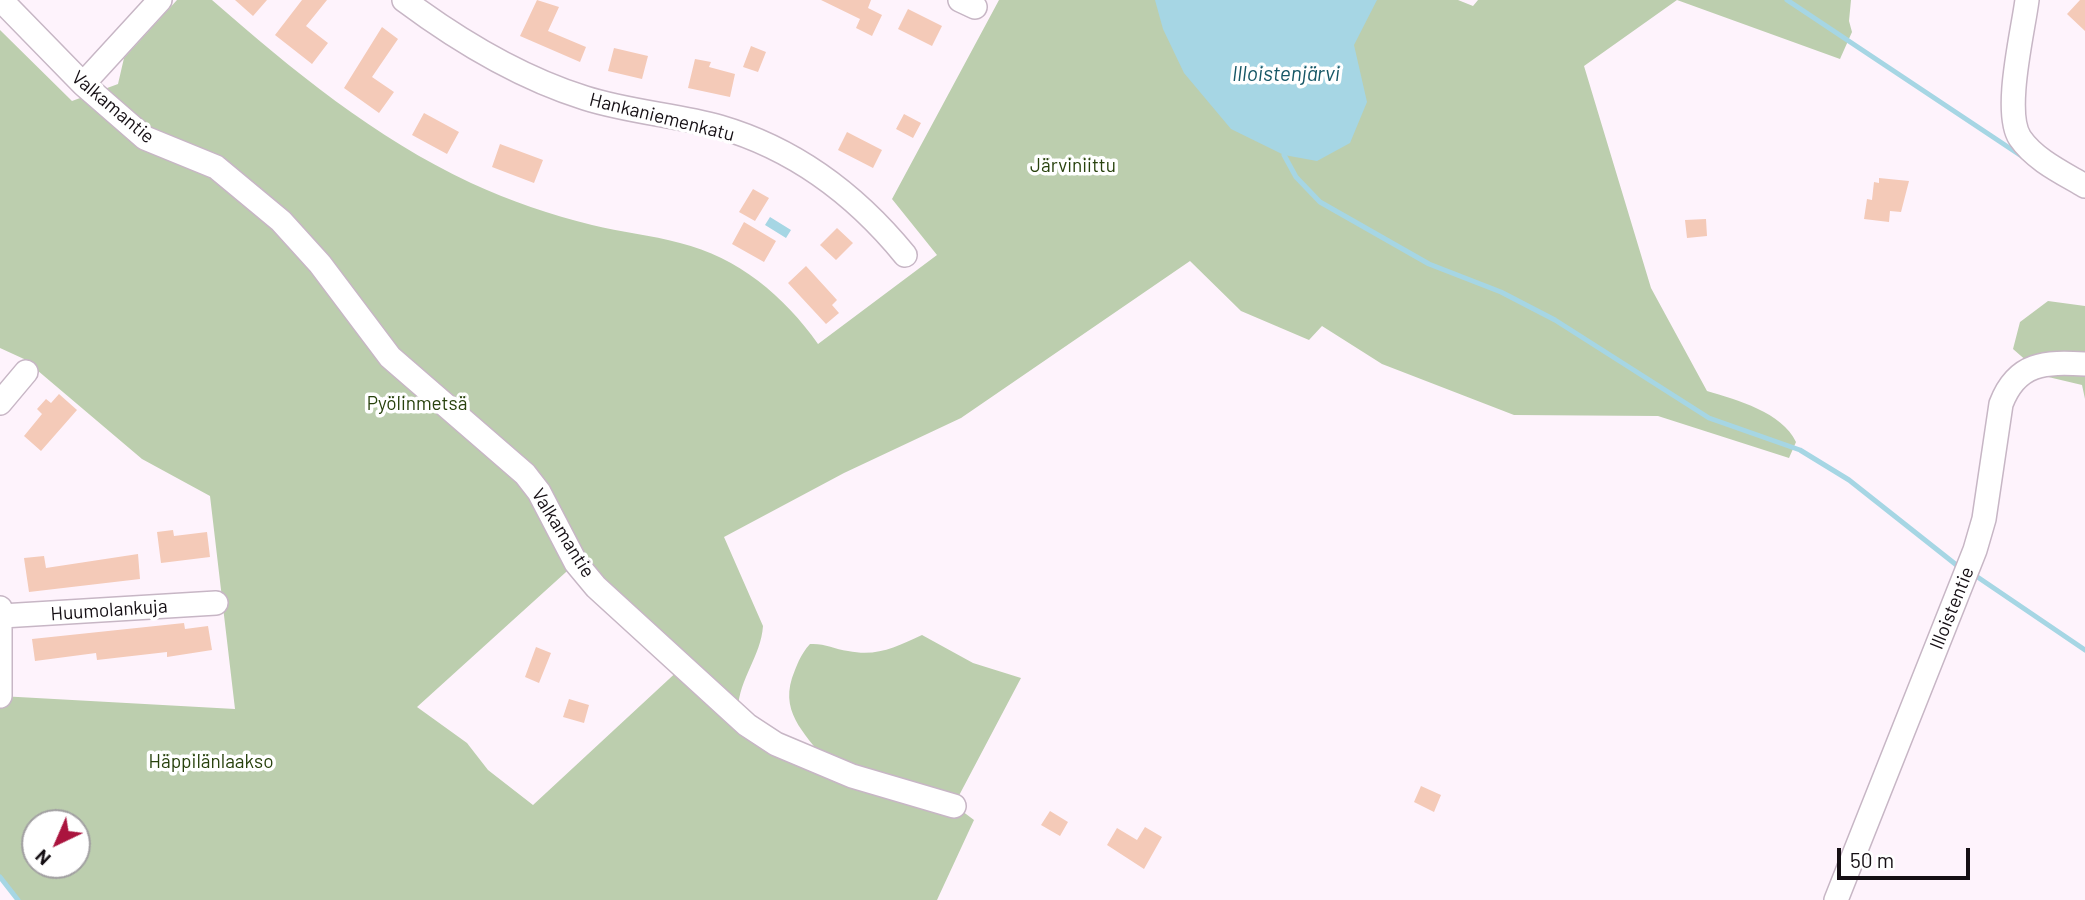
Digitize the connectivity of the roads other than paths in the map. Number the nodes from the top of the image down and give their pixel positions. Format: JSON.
{"nodes":[{"id":1,"x":1,"y":0,"type":"edge"},
{"id":2,"x":160,"y":0,"type":"edge"},
{"id":3,"x":404,"y":0,"type":"edge"},
{"id":4,"x":2027,"y":0,"type":"edge"},
{"id":5,"x":83,"y":84,"type":"junction"},
{"id":6,"x":2085,"y":186,"type":"edge"},
{"id":7,"x":905,"y":255,"type":"dead end"},
{"id":8,"x":2085,"y":364,"type":"edge"},
{"id":9,"x":26,"y":372,"type":"dead end"},
{"id":10,"x":0,"y":403,"type":"edge"},
{"id":11,"x":216,"y":603,"type":"dead end"},
{"id":12,"x":1,"y":612,"type":"edge"},
{"id":13,"x":0,"y":696,"type":"edge"},
{"id":14,"x":954,"y":806,"type":"dead end"},
{"id":15,"x":1836,"y":900,"type":"edge"}],
"edges":[{"from":1,"to":5,"type":"street","name":"Valkamantie"},
{"from":2,"to":5,"type":"street"},
{"from":3,"to":7,"type":"street","name":"Hankaniemenkatu"},
{"from":4,"to":6,"type":"street"},
{"from":5,"to":14,"type":"street","name":"Valkamantie"},
{"from":8,"to":15,"type":"street","name":"Illoistentie"},
{"from":9,"to":10,"type":"street"},
{"from":11,"to":12,"type":"street","name":"Huumolankuja"},
{"from":12,"to":13,"type":"street"}]}
